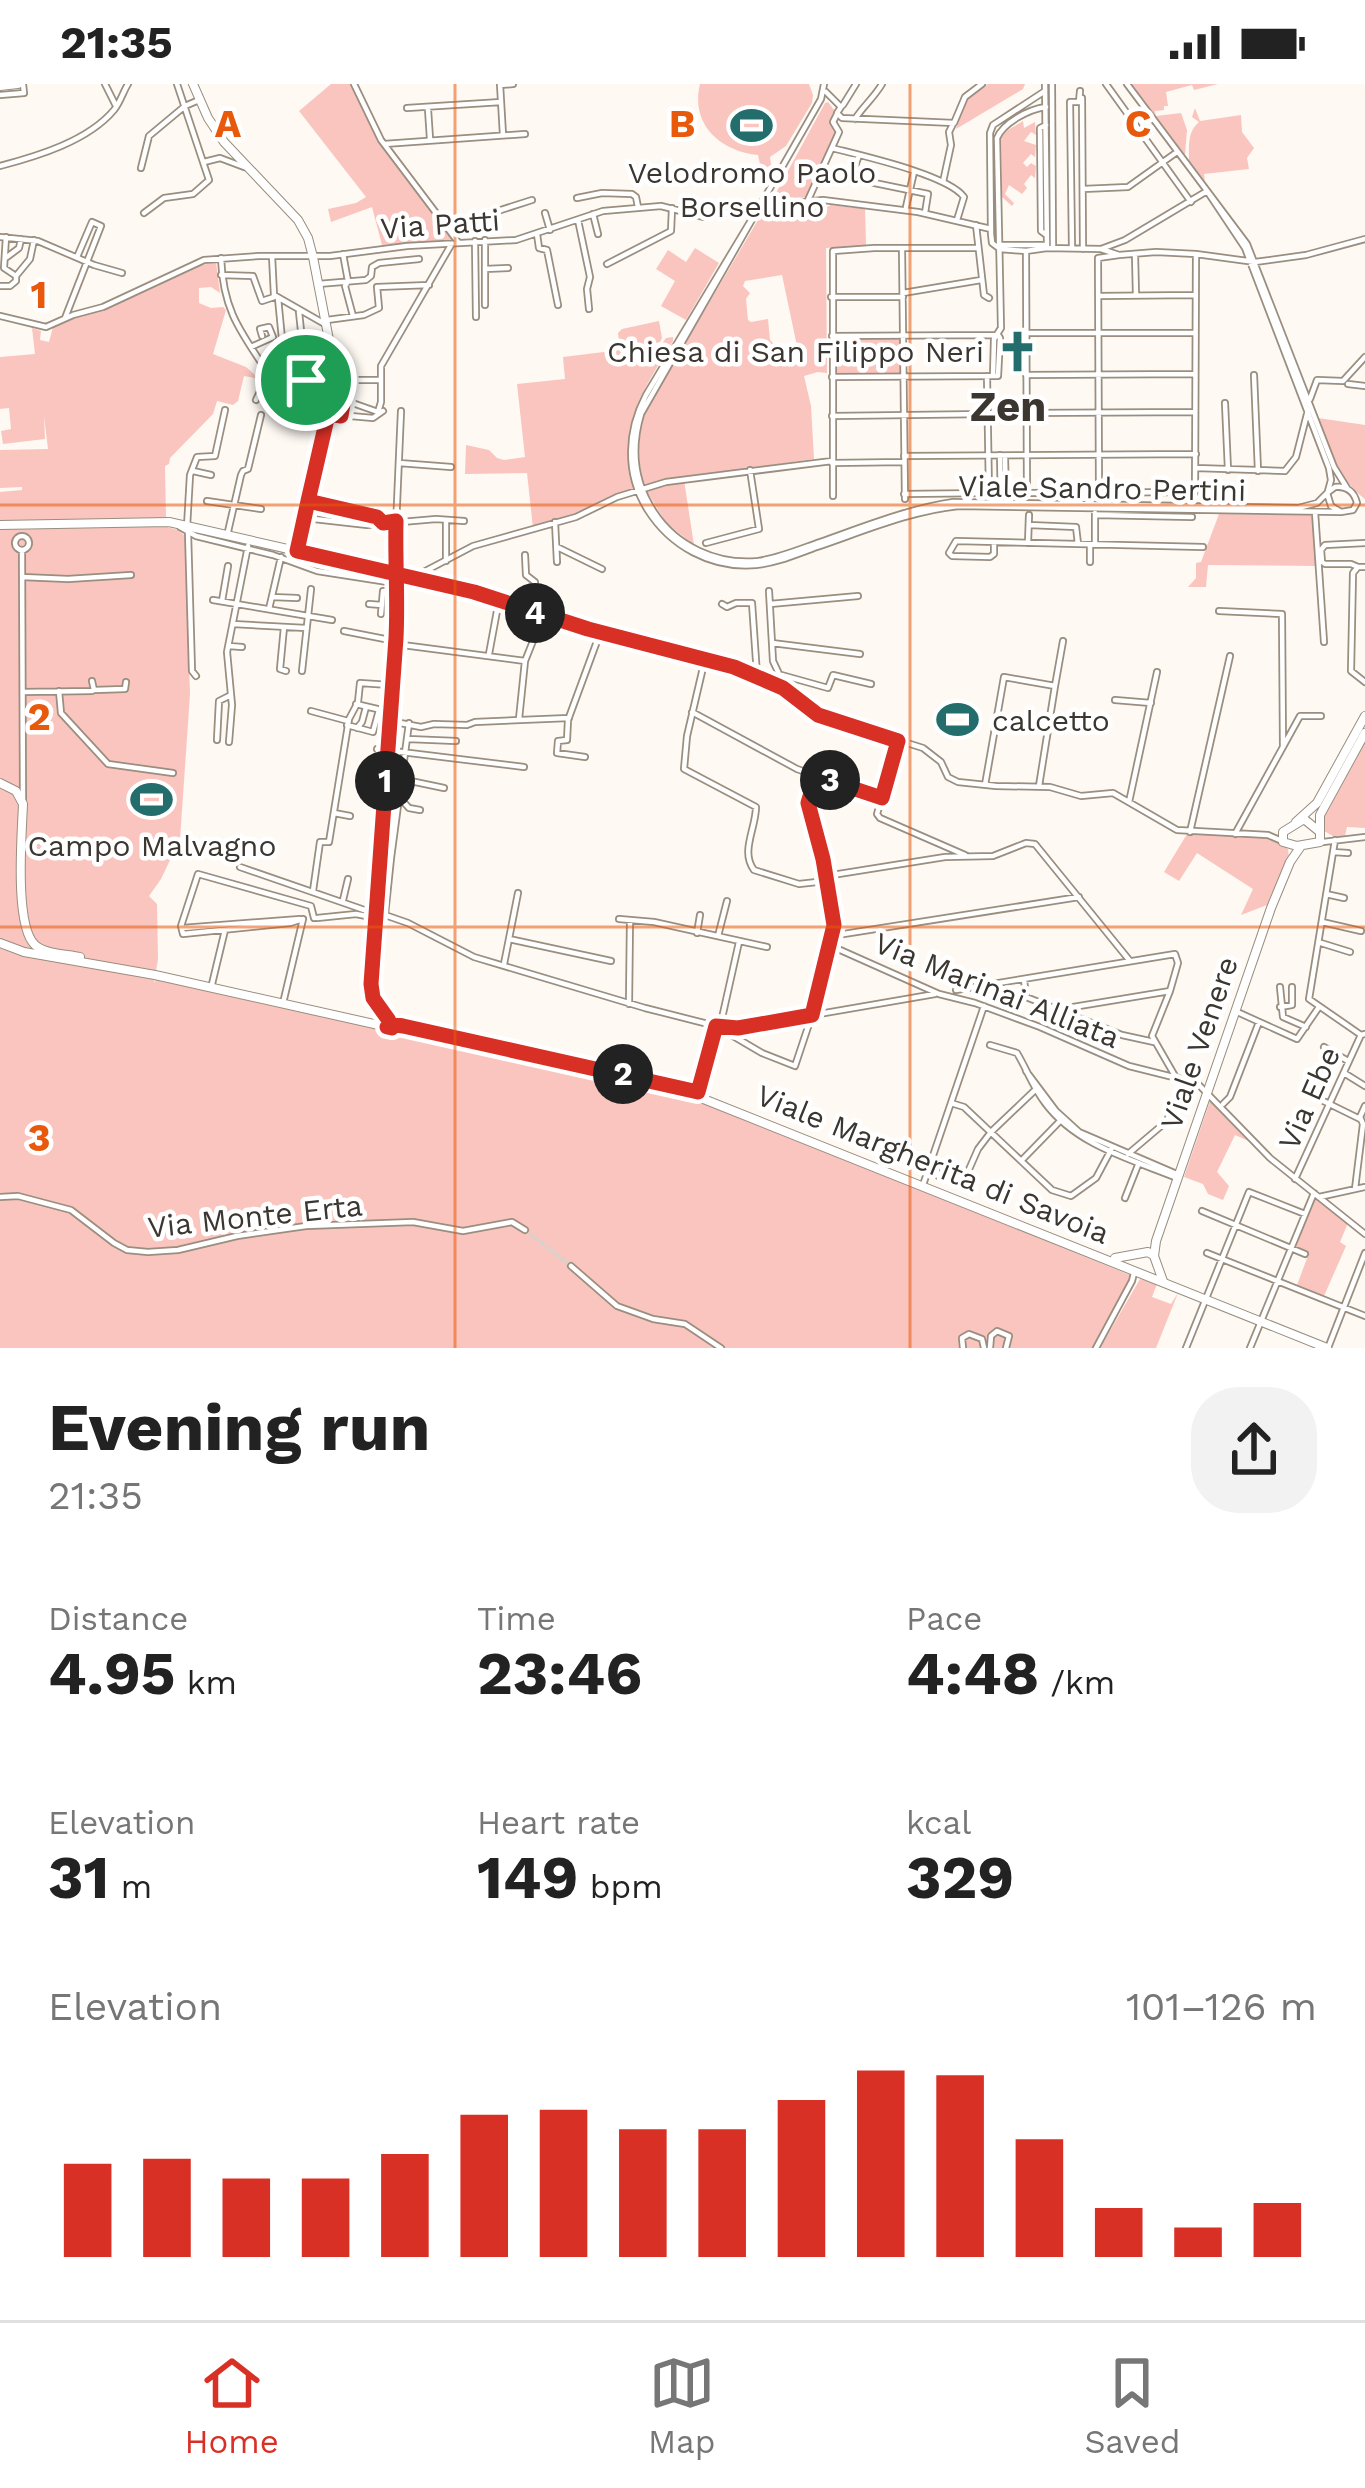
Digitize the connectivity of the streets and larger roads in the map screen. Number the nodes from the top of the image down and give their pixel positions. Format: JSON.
{"nodes":[{"id":1,"x":20,"y":84,"type":"edge"},
{"id":2,"x":105,"y":84,"type":"edge"},
{"id":3,"x":128,"y":84,"type":"edge"},
{"id":4,"x":177,"y":84,"type":"edge"},
{"id":5,"x":193,"y":84,"type":"edge"},
{"id":6,"x":354,"y":84,"type":"edge"},
{"id":7,"x":500,"y":84,"type":"edge"},
{"id":8,"x":513,"y":84,"type":"edge"},
{"id":9,"x":856,"y":84,"type":"edge"},
{"id":10,"x":882,"y":84,"type":"edge"},
{"id":11,"x":982,"y":84,"type":"edge"},
{"id":12,"x":1106,"y":84,"type":"edge"},
{"id":13,"x":1126,"y":84,"type":"edge"},
{"id":14,"x":823,"y":86,"type":"edge"},
{"id":15,"x":1047,"y":86,"type":"edge"},
{"id":16,"x":2,"y":90,"type":"edge"},
{"id":17,"x":830,"y":97,"type":"junction"},
{"id":18,"x":199,"y":100,"type":"junction"},
{"id":19,"x":501,"y":102,"type":"junction"},
{"id":20,"x":819,"y":104,"type":"junction"},
{"id":21,"x":116,"y":106,"type":"junction"},
{"id":22,"x":185,"y":106,"type":"junction"},
{"id":23,"x":428,"y":107,"type":"junction"},
{"id":24,"x":1046,"y":107,"type":"junction"},
{"id":25,"x":406,"y":108,"type":"dead end"},
{"id":26,"x":839,"y":110,"type":"junction"},
{"id":27,"x":855,"y":118,"type":"junction"},
{"id":28,"x":954,"y":123,"type":"junction"},
{"id":29,"x":525,"y":134,"type":"dead end"},
{"id":30,"x":994,"y":134,"type":"junction"},
{"id":31,"x":503,"y":135,"type":"junction"},
{"id":32,"x":430,"y":139,"type":"junction"},
{"id":33,"x":384,"y":144,"type":"junction"},
{"id":34,"x":832,"y":148,"type":"junction"},
{"id":35,"x":1177,"y":152,"type":"junction"},
{"id":36,"x":858,"y":155,"type":"junction"},
{"id":37,"x":204,"y":162,"type":"junction"},
{"id":38,"x":1163,"y":162,"type":"junction"},
{"id":39,"x":0,"y":166,"type":"edge"},
{"id":40,"x":248,"y":167,"type":"junction"},
{"id":41,"x":141,"y":168,"type":"dead end"},
{"id":42,"x":914,"y":172,"type":"junction"},
{"id":43,"x":943,"y":182,"type":"junction"},
{"id":44,"x":1083,"y":189,"type":"junction"},
{"id":45,"x":910,"y":190,"type":"junction"},
{"id":46,"x":1207,"y":191,"type":"junction"},
{"id":47,"x":768,"y":193,"type":"junction"},
{"id":48,"x":577,"y":198,"type":"dead end"},
{"id":49,"x":532,"y":200,"type":"dead end"},
{"id":50,"x":808,"y":200,"type":"junction"},
{"id":51,"x":1191,"y":202,"type":"junction"},
{"id":52,"x":638,"y":207,"type":"junction"},
{"id":53,"x":672,"y":208,"type":"junction"},
{"id":54,"x":758,"y":210,"type":"junction"},
{"id":55,"x":905,"y":210,"type":"junction"},
{"id":56,"x":144,"y":213,"type":"dead end"},
{"id":57,"x":545,"y":213,"type":"dead end"},
{"id":58,"x":925,"y":213,"type":"junction"},
{"id":59,"x":593,"y":214,"type":"junction"},
{"id":60,"x":721,"y":214,"type":"junction"},
{"id":61,"x":578,"y":220,"type":"junction"},
{"id":62,"x":957,"y":220,"type":"junction"},
{"id":63,"x":976,"y":225,"type":"junction"},
{"id":64,"x":448,"y":226,"type":"junction"},
{"id":65,"x":991,"y":229,"type":"junction"},
{"id":66,"x":550,"y":230,"type":"junction"},
{"id":67,"x":537,"y":234,"type":"junction"},
{"id":68,"x":598,"y":234,"type":"dead end"},
{"id":69,"x":3,"y":237,"type":"edge"},
{"id":70,"x":1365,"y":238,"type":"edge"},
{"id":71,"x":21,"y":239,"type":"junction"},
{"id":72,"x":34,"y":240,"type":"junction"},
{"id":73,"x":484,"y":240,"type":"junction"},
{"id":74,"x":476,"y":241,"type":"junction"},
{"id":75,"x":454,"y":242,"type":"junction"},
{"id":76,"x":978,"y":248,"type":"junction"},
{"id":77,"x":1050,"y":248,"type":"junction"},
{"id":78,"x":1072,"y":248,"type":"junction"},
{"id":79,"x":1000,"y":249,"type":"junction"},
{"id":80,"x":1083,"y":249,"type":"junction"},
{"id":81,"x":1101,"y":249,"type":"junction"},
{"id":82,"x":902,"y":250,"type":"junction"},
{"id":83,"x":1026,"y":251,"type":"junction"},
{"id":84,"x":343,"y":254,"type":"junction"},
{"id":85,"x":1196,"y":254,"type":"junction"},
{"id":86,"x":1119,"y":255,"type":"junction"},
{"id":87,"x":1135,"y":255,"type":"junction"},
{"id":88,"x":272,"y":256,"type":"junction"},
{"id":89,"x":77,"y":257,"type":"junction"},
{"id":90,"x":313,"y":257,"type":"junction"},
{"id":91,"x":220,"y":258,"type":"junction"},
{"id":92,"x":4,"y":259,"type":"junction"},
{"id":93,"x":419,"y":259,"type":"dead end"},
{"id":94,"x":86,"y":262,"type":"junction"},
{"id":95,"x":1253,"y":262,"type":"junction"},
{"id":96,"x":607,"y":264,"type":"dead end"},
{"id":97,"x":508,"y":268,"type":"dead end"},
{"id":98,"x":485,"y":269,"type":"junction"},
{"id":99,"x":122,"y":273,"type":"dead end"},
{"id":100,"x":221,"y":274,"type":"junction"},
{"id":101,"x":16,"y":276,"type":"junction"},
{"id":102,"x":981,"y":280,"type":"junction"},
{"id":103,"x":348,"y":281,"type":"junction"},
{"id":104,"x":318,"y":284,"type":"junction"},
{"id":105,"x":429,"y":284,"type":"junction"},
{"id":106,"x":0,"y":286,"type":"edge"},
{"id":107,"x":903,"y":295,"type":"junction"},
{"id":108,"x":1136,"y":295,"type":"junction"},
{"id":109,"x":1195,"y":295,"type":"junction"},
{"id":110,"x":1098,"y":296,"type":"junction"},
{"id":111,"x":831,"y":297,"type":"junction"},
{"id":112,"x":277,"y":298,"type":"junction"},
{"id":113,"x":989,"y":298,"type":"dead end"},
{"id":114,"x":485,"y":305,"type":"dead end"},
{"id":115,"x":558,"y":305,"type":"dead end"},
{"id":116,"x":589,"y":309,"type":"dead end"},
{"id":117,"x":299,"y":312,"type":"junction"},
{"id":118,"x":0,"y":316,"type":"edge"},
{"id":119,"x":353,"y":316,"type":"junction"},
{"id":120,"x":476,"y":317,"type":"dead end"},
{"id":121,"x":65,"y":318,"type":"junction"},
{"id":122,"x":325,"y":321,"type":"junction"},
{"id":123,"x":1195,"y":333,"type":"junction"},
{"id":124,"x":903,"y":334,"type":"junction"},
{"id":125,"x":1026,"y":334,"type":"junction"},
{"id":126,"x":1097,"y":334,"type":"junction"},
{"id":127,"x":832,"y":335,"type":"junction"},
{"id":128,"x":998,"y":335,"type":"junction"},
{"id":129,"x":262,"y":336,"type":"dead end"},
{"id":130,"x":251,"y":347,"type":"junction"},
{"id":131,"x":1365,"y":357,"type":"edge"},
{"id":132,"x":265,"y":369,"type":"junction"},
{"id":133,"x":1196,"y":374,"type":"junction"},
{"id":134,"x":1026,"y":375,"type":"junction"},
{"id":135,"x":1098,"y":375,"type":"junction"},
{"id":136,"x":1254,"y":375,"type":"dead end"},
{"id":137,"x":903,"y":376,"type":"junction"},
{"id":138,"x":993,"y":376,"type":"junction"},
{"id":139,"x":275,"y":377,"type":"junction"},
{"id":140,"x":832,"y":377,"type":"junction"},
{"id":141,"x":286,"y":380,"type":"junction"},
{"id":142,"x":334,"y":380,"type":"junction"},
{"id":143,"x":347,"y":380,"type":"junction"},
{"id":144,"x":381,"y":380,"type":"junction"},
{"id":145,"x":264,"y":382,"type":"junction"},
{"id":146,"x":302,"y":382,"type":"junction"},
{"id":147,"x":1348,"y":384,"type":"dead end"},
{"id":148,"x":1365,"y":386,"type":"edge"},
{"id":149,"x":333,"y":393,"type":"junction"},
{"id":150,"x":295,"y":396,"type":"junction"},
{"id":151,"x":256,"y":400,"type":"dead end"},
{"id":152,"x":344,"y":400,"type":"junction"},
{"id":153,"x":1309,"y":402,"type":"junction"},
{"id":154,"x":271,"y":403,"type":"dead end"},
{"id":155,"x":1225,"y":403,"type":"dead end"},
{"id":156,"x":225,"y":410,"type":"dead end"},
{"id":157,"x":381,"y":411,"type":"junction"},
{"id":158,"x":401,"y":411,"type":"dead end"},
{"id":159,"x":1196,"y":412,"type":"junction"},
{"id":160,"x":1308,"y":412,"type":"junction"},
{"id":161,"x":1027,"y":413,"type":"junction"},
{"id":162,"x":1098,"y":413,"type":"junction"},
{"id":163,"x":328,"y":414,"type":"junction"},
{"id":164,"x":987,"y":414,"type":"junction"},
{"id":165,"x":261,"y":415,"type":"dead end"},
{"id":166,"x":904,"y":415,"type":"junction"},
{"id":167,"x":341,"y":416,"type":"junction"},
{"id":168,"x":832,"y":416,"type":"junction"},
{"id":169,"x":307,"y":421,"type":"dead end"},
{"id":170,"x":1099,"y":454,"type":"junction"},
{"id":171,"x":1196,"y":454,"type":"junction"},
{"id":172,"x":988,"y":455,"type":"junction"},
{"id":173,"x":1003,"y":455,"type":"junction"},
{"id":174,"x":1027,"y":455,"type":"junction"},
{"id":175,"x":904,"y":459,"type":"junction"},
{"id":176,"x":832,"y":462,"type":"junction"},
{"id":177,"x":399,"y":463,"type":"junction"},
{"id":178,"x":451,"y":467,"type":"dead end"},
{"id":179,"x":1196,"y":468,"type":"junction"},
{"id":180,"x":750,"y":470,"type":"junction"},
{"id":181,"x":1228,"y":470,"type":"junction"},
{"id":182,"x":193,"y":471,"type":"junction"},
{"id":183,"x":1258,"y":471,"type":"junction"},
{"id":184,"x":211,"y":475,"type":"dead end"},
{"id":185,"x":1347,"y":488,"type":"junction"},
{"id":186,"x":640,"y":490,"type":"junction"},
{"id":187,"x":1099,"y":492,"type":"junction"},
{"id":188,"x":1328,"y":492,"type":"junction"},
{"id":189,"x":1354,"y":495,"type":"junction"},
{"id":190,"x":833,"y":496,"type":"dead end"},
{"id":191,"x":207,"y":501,"type":"dead end"},
{"id":192,"x":308,"y":501,"type":"junction"},
{"id":193,"x":1365,"y":502,"type":"edge"},
{"id":194,"x":235,"y":503,"type":"junction"},
{"id":195,"x":1003,"y":503,"type":"junction"},
{"id":196,"x":261,"y":509,"type":"dead end"},
{"id":197,"x":1095,"y":511,"type":"junction"},
{"id":198,"x":1315,"y":512,"type":"junction"},
{"id":199,"x":1344,"y":512,"type":"junction"},
{"id":200,"x":1360,"y":514,"type":"dead end"},
{"id":201,"x":1029,"y":515,"type":"dead end"},
{"id":202,"x":1192,"y":517,"type":"dead end"},
{"id":203,"x":304,"y":518,"type":"junction"},
{"id":204,"x":446,"y":520,"type":"junction"},
{"id":205,"x":396,"y":521,"type":"junction"},
{"id":206,"x":464,"y":521,"type":"dead end"},
{"id":207,"x":555,"y":522,"type":"junction"},
{"id":208,"x":383,"y":523,"type":"junction"},
{"id":209,"x":22,"y":524,"type":"junction"},
{"id":210,"x":0,"y":525,"type":"edge"},
{"id":211,"x":1029,"y":525,"type":"junction"},
{"id":212,"x":188,"y":530,"type":"junction"},
{"id":213,"x":22,"y":536,"type":"junction"},
{"id":214,"x":227,"y":536,"type":"junction"},
{"id":215,"x":215,"y":537,"type":"junction"},
{"id":216,"x":5,"y":542,"type":"dead end"},
{"id":217,"x":994,"y":542,"type":"junction"},
{"id":218,"x":15,"y":543,"type":"junction"},
{"id":219,"x":706,"y":543,"type":"dead end"},
{"id":220,"x":1365,"y":543,"type":"edge"},
{"id":221,"x":1028,"y":544,"type":"junction"},
{"id":222,"x":1078,"y":544,"type":"junction"},
{"id":223,"x":248,"y":545,"type":"junction"},
{"id":224,"x":1092,"y":545,"type":"junction"},
{"id":225,"x":557,"y":547,"type":"junction"},
{"id":226,"x":1203,"y":547,"type":"dead end"},
{"id":227,"x":22,"y":550,"type":"junction"},
{"id":228,"x":525,"y":555,"type":"dead end"},
{"id":229,"x":289,"y":556,"type":"junction"},
{"id":230,"x":446,"y":561,"type":"junction"},
{"id":231,"x":346,"y":562,"type":"junction"},
{"id":232,"x":557,"y":562,"type":"dead end"},
{"id":233,"x":1090,"y":562,"type":"dead end"},
{"id":234,"x":228,"y":566,"type":"dead end"},
{"id":235,"x":1362,"y":567,"type":"edge"},
{"id":236,"x":602,"y":569,"type":"dead end"},
{"id":237,"x":131,"y":574,"type":"dead end"},
{"id":238,"x":344,"y":576,"type":"junction"},
{"id":239,"x":22,"y":577,"type":"junction"},
{"id":240,"x":413,"y":578,"type":"junction"},
{"id":241,"x":400,"y":586,"type":"junction"},
{"id":242,"x":311,"y":589,"type":"dead end"},
{"id":243,"x":769,"y":591,"type":"dead end"},
{"id":244,"x":272,"y":596,"type":"junction"},
{"id":245,"x":858,"y":596,"type":"dead end"},
{"id":246,"x":297,"y":598,"type":"dead end"},
{"id":247,"x":499,"y":600,"type":"junction"},
{"id":248,"x":237,"y":603,"type":"junction"},
{"id":249,"x":369,"y":604,"type":"dead end"},
{"id":250,"x":722,"y":604,"type":"dead end"},
{"id":251,"x":770,"y":604,"type":"junction"},
{"id":252,"x":382,"y":605,"type":"junction"},
{"id":253,"x":269,"y":609,"type":"junction"},
{"id":254,"x":1219,"y":611,"type":"dead end"},
{"id":255,"x":535,"y":613,"type":"junction"},
{"id":256,"x":381,"y":614,"type":"dead end"},
{"id":257,"x":307,"y":615,"type":"junction"},
{"id":258,"x":495,"y":618,"type":"junction"},
{"id":259,"x":332,"y":620,"type":"dead end"},
{"id":260,"x":233,"y":624,"type":"junction"},
{"id":261,"x":284,"y":627,"type":"junction"},
{"id":262,"x":493,"y":627,"type":"junction"},
{"id":263,"x":306,"y":628,"type":"junction"},
{"id":264,"x":344,"y":631,"type":"dead end"},
{"id":265,"x":597,"y":631,"type":"junction"},
{"id":266,"x":1063,"y":641,"type":"dead end"},
{"id":267,"x":1324,"y":642,"type":"dead end"},
{"id":268,"x":395,"y":643,"type":"junction"},
{"id":269,"x":772,"y":644,"type":"junction"},
{"id":270,"x":229,"y":646,"type":"junction"},
{"id":271,"x":242,"y":647,"type":"dead end"},
{"id":272,"x":860,"y":654,"type":"dead end"},
{"id":273,"x":489,"y":656,"type":"junction"},
{"id":274,"x":1230,"y":656,"type":"dead end"},
{"id":275,"x":705,"y":659,"type":"junction"},
{"id":276,"x":525,"y":661,"type":"junction"},
{"id":277,"x":286,"y":671,"type":"dead end"},
{"id":278,"x":302,"y":671,"type":"dead end"},
{"id":279,"x":1157,"y":672,"type":"dead end"},
{"id":280,"x":778,"y":674,"type":"junction"},
{"id":281,"x":757,"y":675,"type":"junction"},
{"id":282,"x":196,"y":676,"type":"dead end"},
{"id":283,"x":92,"y":681,"type":"dead end"},
{"id":284,"x":126,"y":682,"type":"dead end"},
{"id":285,"x":1365,"y":682,"type":"edge"},
{"id":286,"x":871,"y":684,"type":"dead end"},
{"id":287,"x":392,"y":686,"type":"junction"},
{"id":288,"x":1055,"y":686,"type":"junction"},
{"id":289,"x":781,"y":687,"type":"junction"},
{"id":290,"x":94,"y":690,"type":"junction"},
{"id":291,"x":58,"y":691,"type":"junction"},
{"id":292,"x":23,"y":692,"type":"junction"},
{"id":293,"x":231,"y":695,"type":"junction"},
{"id":294,"x":1115,"y":700,"type":"dead end"},
{"id":295,"x":1150,"y":703,"type":"junction"},
{"id":296,"x":356,"y":704,"type":"junction"},
{"id":297,"x":366,"y":706,"type":"junction"},
{"id":298,"x":311,"y":711,"type":"dead end"},
{"id":299,"x":692,"y":712,"type":"junction"},
{"id":300,"x":386,"y":714,"type":"junction"},
{"id":301,"x":1322,"y":716,"type":"dead end"},
{"id":302,"x":1365,"y":716,"type":"edge"},
{"id":303,"x":569,"y":718,"type":"junction"},
{"id":304,"x":701,"y":718,"type":"junction"},
{"id":305,"x":519,"y":720,"type":"junction"},
{"id":306,"x":348,"y":722,"type":"junction"},
{"id":307,"x":410,"y":724,"type":"junction"},
{"id":308,"x":689,"y":726,"type":"junction"},
{"id":309,"x":357,"y":728,"type":"junction"},
{"id":310,"x":1365,"y":734,"type":"edge"},
{"id":311,"x":407,"y":739,"type":"junction"},
{"id":312,"x":217,"y":740,"type":"dead end"},
{"id":313,"x":456,"y":741,"type":"dead end"},
{"id":314,"x":898,"y":741,"type":"junction"},
{"id":315,"x":230,"y":742,"type":"dead end"},
{"id":316,"x":1283,"y":746,"type":"junction"},
{"id":317,"x":382,"y":750,"type":"junction"},
{"id":318,"x":406,"y":754,"type":"junction"},
{"id":319,"x":585,"y":757,"type":"dead end"},
{"id":320,"x":524,"y":767,"type":"dead end"},
{"id":321,"x":173,"y":773,"type":"dead end"},
{"id":322,"x":816,"y":776,"type":"junction"},
{"id":323,"x":401,"y":778,"type":"junction"},
{"id":324,"x":23,"y":782,"type":"junction"},
{"id":325,"x":0,"y":783,"type":"edge"},
{"id":326,"x":986,"y":785,"type":"junction"},
{"id":327,"x":1039,"y":786,"type":"junction"},
{"id":328,"x":444,"y":788,"type":"dead end"},
{"id":329,"x":371,"y":794,"type":"dead end"},
{"id":330,"x":384,"y":795,"type":"junction"},
{"id":331,"x":399,"y":797,"type":"junction"},
{"id":332,"x":882,"y":798,"type":"junction"},
{"id":333,"x":1129,"y":802,"type":"junction"},
{"id":334,"x":23,"y":804,"type":"junction"},
{"id":335,"x":420,"y":810,"type":"dead end"},
{"id":336,"x":334,"y":813,"type":"junction"},
{"id":337,"x":350,"y":816,"type":"dead end"},
{"id":338,"x":1292,"y":825,"type":"junction"},
{"id":339,"x":1190,"y":832,"type":"junction"},
{"id":340,"x":1235,"y":834,"type":"junction"},
{"id":341,"x":1268,"y":835,"type":"junction"},
{"id":342,"x":1319,"y":838,"type":"junction"},
{"id":343,"x":1364,"y":838,"type":"edge"},
{"id":344,"x":1335,"y":840,"type":"junction"},
{"id":345,"x":1285,"y":843,"type":"junction"},
{"id":346,"x":1301,"y":846,"type":"junction"},
{"id":347,"x":1333,"y":852,"type":"junction"},
{"id":348,"x":1348,"y":853,"type":"dead end"},
{"id":349,"x":965,"y":855,"type":"junction"},
{"id":350,"x":383,"y":860,"type":"junction"},
{"id":351,"x":1290,"y":862,"type":"junction"},
{"id":352,"x":240,"y":867,"type":"dead end"},
{"id":353,"x":1330,"y":874,"type":"junction"},
{"id":354,"x":1339,"y":876,"type":"dead end"},
{"id":355,"x":826,"y":878,"type":"junction"},
{"id":356,"x":347,"y":880,"type":"dead end"},
{"id":357,"x":313,"y":891,"type":"junction"},
{"id":358,"x":518,"y":892,"type":"dead end"},
{"id":359,"x":1327,"y":894,"type":"junction"},
{"id":360,"x":1079,"y":897,"type":"junction"},
{"id":361,"x":1344,"y":898,"type":"dead end"},
{"id":362,"x":343,"y":901,"type":"junction"},
{"id":363,"x":727,"y":902,"type":"dead end"},
{"id":364,"x":378,"y":915,"type":"junction"},
{"id":365,"x":700,"y":915,"type":"dead end"},
{"id":366,"x":314,"y":918,"type":"junction"},
{"id":367,"x":619,"y":919,"type":"dead end"},
{"id":368,"x":303,"y":920,"type":"junction"},
{"id":369,"x":630,"y":920,"type":"junction"},
{"id":370,"x":1322,"y":922,"type":"junction"},
{"id":371,"x":225,"y":927,"type":"junction"},
{"id":372,"x":1361,"y":931,"type":"dead end"},
{"id":373,"x":697,"y":933,"type":"junction"},
{"id":374,"x":29,"y":935,"type":"junction"},
{"id":375,"x":831,"y":936,"type":"junction"},
{"id":376,"x":509,"y":938,"type":"junction"},
{"id":377,"x":718,"y":938,"type":"junction"},
{"id":378,"x":740,"y":942,"type":"junction"},
{"id":379,"x":0,"y":943,"type":"edge"},
{"id":380,"x":1318,"y":943,"type":"junction"},
{"id":381,"x":830,"y":945,"type":"junction"},
{"id":382,"x":767,"y":947,"type":"dead end"},
{"id":383,"x":18,"y":950,"type":"junction"},
{"id":384,"x":1350,"y":952,"type":"dead end"},
{"id":385,"x":611,"y":961,"type":"dead end"},
{"id":386,"x":1130,"y":961,"type":"junction"},
{"id":387,"x":504,"y":966,"type":"junction"},
{"id":388,"x":1024,"y":979,"type":"junction"},
{"id":389,"x":212,"y":984,"type":"junction"},
{"id":390,"x":1280,"y":987,"type":"dead end"},
{"id":391,"x":1292,"y":987,"type":"dead end"},
{"id":392,"x":956,"y":990,"type":"dead end"},
{"id":393,"x":1170,"y":991,"type":"junction"},
{"id":394,"x":939,"y":994,"type":"junction"},
{"id":395,"x":284,"y":999,"type":"junction"},
{"id":396,"x":629,"y":1004,"type":"junction"},
{"id":397,"x":984,"y":1006,"type":"junction"},
{"id":398,"x":1280,"y":1006,"type":"junction"},
{"id":399,"x":1319,"y":1006,"type":"junction"},
{"id":400,"x":1060,"y":1009,"type":"junction"},
{"id":401,"x":1235,"y":1011,"type":"junction"},
{"id":402,"x":812,"y":1015,"type":"junction"},
{"id":403,"x":1258,"y":1022,"type":"junction"},
{"id":404,"x":390,"y":1026,"type":"junction"},
{"id":405,"x":718,"y":1027,"type":"junction"},
{"id":406,"x":1306,"y":1027,"type":"junction"},
{"id":407,"x":1363,"y":1034,"type":"edge"},
{"id":408,"x":1154,"y":1042,"type":"junction"},
{"id":409,"x":990,"y":1045,"type":"dead end"},
{"id":410,"x":1324,"y":1046,"type":"dead end"},
{"id":411,"x":1348,"y":1061,"type":"junction"},
{"id":412,"x":1342,"y":1072,"type":"junction"},
{"id":413,"x":1175,"y":1076,"type":"junction"},
{"id":414,"x":1365,"y":1086,"type":"edge"},
{"id":415,"x":1037,"y":1088,"type":"junction"},
{"id":416,"x":1303,"y":1091,"type":"dead end"},
{"id":417,"x":698,"y":1092,"type":"junction"},
{"id":418,"x":1208,"y":1092,"type":"junction"},
{"id":419,"x":951,"y":1103,"type":"junction"},
{"id":420,"x":1173,"y":1104,"type":"dead end"},
{"id":421,"x":1329,"y":1104,"type":"junction"},
{"id":422,"x":1222,"y":1106,"type":"junction"},
{"id":423,"x":1365,"y":1106,"type":"edge"},
{"id":424,"x":1062,"y":1119,"type":"junction"},
{"id":425,"x":1360,"y":1119,"type":"junction"},
{"id":426,"x":991,"y":1132,"type":"junction"},
{"id":427,"x":1111,"y":1149,"type":"junction"},
{"id":428,"x":1128,"y":1154,"type":"junction"},
{"id":429,"x":1021,"y":1161,"type":"junction"},
{"id":430,"x":1139,"y":1161,"type":"junction"},
{"id":431,"x":935,"y":1164,"type":"dead end"},
{"id":432,"x":1178,"y":1177,"type":"junction"},
{"id":433,"x":1295,"y":1179,"type":"junction"},
{"id":434,"x":924,"y":1182,"type":"junction"},
{"id":435,"x":1365,"y":1187,"type":"edge"},
{"id":436,"x":1354,"y":1189,"type":"junction"},
{"id":437,"x":1316,"y":1195,"type":"junction"},
{"id":438,"x":0,"y":1197,"type":"edge"},
{"id":439,"x":1125,"y":1198,"type":"dead end"},
{"id":440,"x":1202,"y":1211,"type":"dead end"},
{"id":441,"x":1305,"y":1214,"type":"junction"},
{"id":442,"x":1236,"y":1225,"type":"junction"},
{"id":443,"x":525,"y":1230,"type":"tunnel mouth"},
{"id":444,"x":1365,"y":1234,"type":"edge"},
{"id":445,"x":1291,"y":1248,"type":"junction"},
{"id":446,"x":1207,"y":1252,"type":"dead end"},
{"id":447,"x":1365,"y":1253,"type":"edge"},
{"id":448,"x":1151,"y":1254,"type":"junction"},
{"id":449,"x":1305,"y":1254,"type":"dead end"},
{"id":450,"x":1222,"y":1259,"type":"junction"},
{"id":451,"x":1115,"y":1261,"type":"junction"},
{"id":452,"x":572,"y":1266,"type":"tunnel mouth"},
{"id":453,"x":1136,"y":1275,"type":"junction"},
{"id":454,"x":1356,"y":1276,"type":"junction"},
{"id":455,"x":1365,"y":1279,"type":"edge"},
{"id":456,"x":1162,"y":1280,"type":"junction"},
{"id":457,"x":1278,"y":1281,"type":"junction"},
{"id":458,"x":1206,"y":1299,"type":"junction"},
{"id":459,"x":1344,"y":1308,"type":"junction"},
{"id":460,"x":1365,"y":1316,"type":"edge"},
{"id":461,"x":1261,"y":1321,"type":"junction"},
{"id":462,"x":1187,"y":1346,"type":"edge"},
{"id":463,"x":1322,"y":1347,"type":"edge"},
{"id":464,"x":721,"y":1348,"type":"edge"},
{"id":465,"x":963,"y":1348,"type":"edge"},
{"id":466,"x":987,"y":1348,"type":"edge"},
{"id":467,"x":1006,"y":1348,"type":"edge"},
{"id":468,"x":1096,"y":1348,"type":"edge"},
{"id":469,"x":1200,"y":1348,"type":"edge"},
{"id":470,"x":1250,"y":1348,"type":"edge"}],
"edges":[{"from":1,"to":16,"type":"street"},
{"from":2,"to":21,"type":"street"},
{"from":3,"to":21,"type":"street"},
{"from":4,"to":22,"type":"street"},
{"from":5,"to":18,"type":"street"},
{"from":6,"to":33,"type":"street"},
{"from":7,"to":8,"type":"street"},
{"from":7,"to":19,"type":"street"},
{"from":9,"to":26,"type":"street"},
{"from":10,"to":27,"type":"street"},
{"from":11,"to":28,"type":"street"},
{"from":12,"to":38,"type":"street"},
{"from":13,"to":35,"type":"street"},
{"from":14,"to":17,"type":"street"},
{"from":14,"to":20,"type":"street"},
{"from":15,"to":24,"type":"street"},
{"from":15,"to":30,"type":"street"},
{"from":15,"to":77,"type":"street"},
{"from":17,"to":20,"type":"street"},
{"from":17,"to":26,"type":"street"},
{"from":18,"to":22,"type":"street"},
{"from":18,"to":40,"type":"street"},
{"from":19,"to":23,"type":"street"},
{"from":19,"to":31,"type":"street"},
{"from":20,"to":47,"type":"street"},
{"from":21,"to":39,"type":"street"},
{"from":22,"to":37,"type":"street"},
{"from":22,"to":41,"type":"street"},
{"from":23,"to":25,"type":"street"},
{"from":23,"to":32,"type":"street"},
{"from":24,"to":30,"type":"street"},
{"from":24,"to":77,"type":"street"},
{"from":26,"to":27,"type":"street"},
{"from":26,"to":34,"type":"street"},
{"from":27,"to":28,"type":"street"},
{"from":28,"to":43,"type":"street"},
{"from":29,"to":31,"type":"street"},
{"from":30,"to":65,"type":"street"},
{"from":30,"to":79,"type":"street"},
{"from":31,"to":32,"type":"street"},
{"from":32,"to":33,"type":"street"},
{"from":33,"to":64,"type":"street"},
{"from":34,"to":36,"type":"street"},
{"from":34,"to":50,"type":"street"},
{"from":35,"to":38,"type":"street"},
{"from":35,"to":46,"type":"street"},
{"from":36,"to":42,"type":"street"},
{"from":36,"to":45,"type":"street"},
{"from":37,"to":40,"type":"street"},
{"from":37,"to":56,"type":"street"},
{"from":38,"to":44,"type":"street"},
{"from":38,"to":51,"type":"street"},
{"from":40,"to":90,"type":"street"},
{"from":42,"to":43,"type":"street"},
{"from":42,"to":45,"type":"street"},
{"from":43,"to":62,"type":"street"},
{"from":44,"to":78,"type":"street"},
{"from":44,"to":80,"type":"street"},
{"from":45,"to":55,"type":"street"},
{"from":45,"to":58,"type":"street"},
{"from":46,"to":51,"type":"street"},
{"from":46,"to":95,"type":"street"},
{"from":47,"to":54,"type":"street"},
{"from":47,"to":60,"type":"street"},
{"from":48,"to":52,"type":"street"},
{"from":49,"to":64,"type":"street"},
{"from":50,"to":54,"type":"street","name":"Via Patti"},
{"from":50,"to":55,"type":"street","name":"Via Patti"},
{"from":51,"to":81,"type":"street"},
{"from":52,"to":53,"type":"street","name":"Via Patti"},
{"from":52,"to":59,"type":"street","name":"Via Patti"},
{"from":53,"to":60,"type":"street","name":"Via Patti"},
{"from":53,"to":96,"type":"street"},
{"from":54,"to":60,"type":"street","name":"Via Patti"},
{"from":54,"to":186,"type":"street"},
{"from":55,"to":58,"type":"street","name":"Via Patti"},
{"from":57,"to":66,"type":"street"},
{"from":58,"to":62,"type":"street","name":"Via Patti"},
{"from":59,"to":61,"type":"street","name":"Via Patti"},
{"from":59,"to":68,"type":"street"},
{"from":61,"to":66,"type":"street","name":"Via Patti"},
{"from":61,"to":116,"type":"street"},
{"from":62,"to":63,"type":"street","name":"Via Patti"},
{"from":63,"to":65,"type":"street","name":"Via Patti"},
{"from":63,"to":76,"type":"street"},
{"from":64,"to":75,"type":"street"},
{"from":65,"to":79,"type":"street"},
{"from":66,"to":67,"type":"street","name":"Via Patti"},
{"from":67,"to":73,"type":"street","name":"Via Patti"},
{"from":67,"to":115,"type":"street"},
{"from":69,"to":71,"type":"street"},
{"from":69,"to":92,"type":"street"},
{"from":70,"to":95,"type":"street"},
{"from":71,"to":72,"type":"street"},
{"from":71,"to":92,"type":"street"},
{"from":72,"to":89,"type":"street"},
{"from":72,"to":101,"type":"street"},
{"from":73,"to":74,"type":"street","name":"Via Patti"},
{"from":73,"to":98,"type":"street"},
{"from":74,"to":75,"type":"street","name":"Via Patti"},
{"from":74,"to":120,"type":"street"},
{"from":75,"to":84,"type":"street","name":"Via Patti"},
{"from":75,"to":105,"type":"street"},
{"from":76,"to":82,"type":"street"},
{"from":76,"to":102,"type":"street"},
{"from":77,"to":78,"type":"street"},
{"from":77,"to":79,"type":"street"},
{"from":77,"to":83,"type":"street"},
{"from":78,"to":80,"type":"street"},
{"from":79,"to":83,"type":"street"},
{"from":79,"to":128,"type":"street"},
{"from":80,"to":81,"type":"street"},
{"from":81,"to":86,"type":"street"},
{"from":82,"to":107,"type":"street"},
{"from":82,"to":111,"type":"street"},
{"from":83,"to":125,"type":"street"},
{"from":84,"to":90,"type":"street","name":"Via Patti"},
{"from":84,"to":103,"type":"street"},
{"from":85,"to":87,"type":"street"},
{"from":85,"to":95,"type":"street"},
{"from":85,"to":109,"type":"street"},
{"from":86,"to":87,"type":"street"},
{"from":86,"to":110,"type":"street"},
{"from":87,"to":108,"type":"street"},
{"from":88,"to":90,"type":"street","name":"Via Patti"},
{"from":88,"to":91,"type":"street","name":"Via Patti"},
{"from":88,"to":112,"type":"street"},
{"from":89,"to":94,"type":"street"},
{"from":89,"to":94,"type":"street"},
{"from":90,"to":104,"type":"street"},
{"from":91,"to":100,"type":"street"},
{"from":91,"to":121,"type":"street","name":"Via Patti"},
{"from":92,"to":101,"type":"street"},
{"from":93,"to":103,"type":"street"},
{"from":94,"to":99,"type":"street"},
{"from":94,"to":121,"type":"street"},
{"from":95,"to":153,"type":"street"},
{"from":95,"to":160,"type":"street"},
{"from":97,"to":98,"type":"street"},
{"from":98,"to":114,"type":"street"},
{"from":100,"to":112,"type":"street"},
{"from":100,"to":130,"type":"street"},
{"from":101,"to":106,"type":"street"},
{"from":102,"to":107,"type":"street"},
{"from":102,"to":113,"type":"street"},
{"from":103,"to":104,"type":"street"},
{"from":103,"to":119,"type":"street"},
{"from":104,"to":122,"type":"street"},
{"from":105,"to":119,"type":"street"},
{"from":105,"to":144,"type":"street"},
{"from":107,"to":111,"type":"street"},
{"from":107,"to":124,"type":"street"},
{"from":108,"to":109,"type":"street"},
{"from":108,"to":110,"type":"street"},
{"from":109,"to":123,"type":"street"},
{"from":110,"to":126,"type":"street"},
{"from":111,"to":127,"type":"street"},
{"from":112,"to":117,"type":"street"},
{"from":112,"to":141,"type":"street"},
{"from":117,"to":122,"type":"street"},
{"from":117,"to":146,"type":"street"},
{"from":118,"to":121,"type":"street","name":"Via Patti"},
{"from":119,"to":122,"type":"street"},
{"from":122,"to":142,"type":"street"},
{"from":123,"to":126,"type":"street"},
{"from":123,"to":133,"type":"street"},
{"from":124,"to":127,"type":"street"},
{"from":124,"to":128,"type":"street"},
{"from":124,"to":137,"type":"street"},
{"from":125,"to":126,"type":"street"},
{"from":125,"to":134,"type":"street"},
{"from":126,"to":135,"type":"street"},
{"from":127,"to":140,"type":"street"},
{"from":128,"to":138,"type":"street"},
{"from":129,"to":130,"type":"street"},
{"from":130,"to":132,"type":"street"},
{"from":131,"to":153,"type":"street"},
{"from":132,"to":139,"type":"street"},
{"from":132,"to":145,"type":"street"},
{"from":133,"to":135,"type":"street"},
{"from":133,"to":159,"type":"street"},
{"from":134,"to":135,"type":"street"},
{"from":134,"to":161,"type":"street"},
{"from":135,"to":162,"type":"street"},
{"from":136,"to":183,"type":"street"},
{"from":137,"to":138,"type":"street"},
{"from":137,"to":140,"type":"street"},
{"from":137,"to":166,"type":"street"},
{"from":138,"to":164,"type":"street"},
{"from":139,"to":141,"type":"street"},
{"from":139,"to":145,"type":"street"},
{"from":140,"to":168,"type":"street"},
{"from":141,"to":146,"type":"street"},
{"from":142,"to":143,"type":"street"},
{"from":142,"to":146,"type":"street"},
{"from":142,"to":149,"type":"street"},
{"from":143,"to":144,"type":"street"},
{"from":143,"to":152,"type":"street"},
{"from":144,"to":157,"type":"street"},
{"from":145,"to":151,"type":"street"},
{"from":146,"to":149,"type":"street"},
{"from":146,"to":150,"type":"street"},
{"from":147,"to":148,"type":"street"},
{"from":149,"to":163,"type":"street"},
{"from":150,"to":154,"type":"street"},
{"from":150,"to":169,"type":"street"},
{"from":152,"to":157,"type":"street"},
{"from":152,"to":167,"type":"street"},
{"from":153,"to":160,"type":"street"},
{"from":153,"to":185,"type":"street"},
{"from":155,"to":181,"type":"street"},
{"from":156,"to":182,"type":"street"},
{"from":157,"to":167,"type":"street"},
{"from":158,"to":177,"type":"street"},
{"from":159,"to":162,"type":"street"},
{"from":159,"to":171,"type":"street"},
{"from":160,"to":183,"type":"street"},
{"from":160,"to":188,"type":"street"},
{"from":161,"to":162,"type":"street"},
{"from":161,"to":174,"type":"street"},
{"from":162,"to":170,"type":"street"},
{"from":163,"to":167,"type":"street"},
{"from":163,"to":192,"type":"street"},
{"from":164,"to":166,"type":"street"},
{"from":164,"to":172,"type":"street"},
{"from":165,"to":194,"type":"street"},
{"from":166,"to":168,"type":"street"},
{"from":166,"to":175,"type":"street"},
{"from":168,"to":176,"type":"street"},
{"from":170,"to":171,"type":"street"},
{"from":170,"to":174,"type":"street"},
{"from":170,"to":187,"type":"street"},
{"from":171,"to":179,"type":"street"},
{"from":172,"to":173,"type":"street"},
{"from":172,"to":175,"type":"street"},
{"from":172,"to":175,"type":"street"},
{"from":173,"to":174,"type":"street"},
{"from":173,"to":195,"type":"street"},
{"from":174,"to":187,"type":"street"},
{"from":175,"to":176,"type":"street"},
{"from":176,"to":180,"type":"street"},
{"from":176,"to":190,"type":"street"},
{"from":177,"to":178,"type":"street"},
{"from":177,"to":205,"type":"street"},
{"from":179,"to":181,"type":"street"},
{"from":179,"to":187,"type":"street"},
{"from":180,"to":186,"type":"street"},
{"from":180,"to":219,"type":"street"},
{"from":181,"to":183,"type":"street"},
{"from":182,"to":184,"type":"street"},
{"from":182,"to":212,"type":"street"},
{"from":185,"to":188,"type":"street"},
{"from":185,"to":189,"type":"street"},
{"from":186,"to":195,"type":"street","name":"Viale Sandro Pertini"},
{"from":186,"to":207,"type":"street"},
{"from":188,"to":195,"type":"street","name":"Viale Sandro Pertini"},
{"from":188,"to":199,"type":"street"},
{"from":189,"to":193,"type":"street"},
{"from":189,"to":199,"type":"street"},
{"from":191,"to":194,"type":"street"},
{"from":192,"to":203,"type":"street"},
{"from":192,"to":208,"type":"street"},
{"from":194,"to":196,"type":"street"},
{"from":194,"to":214,"type":"street"},
{"from":195,"to":197,"type":"street","name":"Viale Sandro Pertini"},
{"from":197,"to":198,"type":"street","name":"Viale Sandro Pertini"},
{"from":197,"to":202,"type":"street"},
{"from":197,"to":224,"type":"street"},
{"from":198,"to":199,"type":"street","name":"Viale Sandro Pertini"},
{"from":198,"to":267,"type":"street"},
{"from":199,"to":200,"type":"street","name":"Viale Sandro Pertini"},
{"from":201,"to":211,"type":"street"},
{"from":203,"to":208,"type":"street"},
{"from":203,"to":229,"type":"street"},
{"from":204,"to":205,"type":"street"},
{"from":204,"to":206,"type":"street"},
{"from":204,"to":230,"type":"street"},
{"from":205,"to":208,"type":"street"},
{"from":205,"to":241,"type":"street"},
{"from":207,"to":225,"type":"street"},
{"from":207,"to":230,"type":"street"},
{"from":209,"to":210,"type":"street"},
{"from":209,"to":212,"type":"street"},
{"from":209,"to":213,"type":"street"},
{"from":211,"to":221,"type":"street"},
{"from":211,"to":222,"type":"street"},
{"from":212,"to":215,"type":"street"},
{"from":212,"to":282,"type":"street"},
{"from":213,"to":218,"type":"street"},
{"from":213,"to":227,"type":"street"},
{"from":214,"to":215,"type":"street"},
{"from":214,"to":223,"type":"street"},
{"from":215,"to":223,"type":"street"},
{"from":216,"to":218,"type":"street"},
{"from":217,"to":217,"type":"street"},
{"from":217,"to":221,"type":"street"},
{"from":218,"to":227,"type":"street"},
{"from":220,"to":235,"type":"street"},
{"from":221,"to":222,"type":"street"},
{"from":222,"to":224,"type":"street"},
{"from":223,"to":229,"type":"street"},
{"from":223,"to":248,"type":"street"},
{"from":224,"to":226,"type":"street"},
{"from":224,"to":233,"type":"street"},
{"from":225,"to":232,"type":"street"},
{"from":225,"to":236,"type":"street"},
{"from":227,"to":239,"type":"street"},
{"from":228,"to":255,"type":"street"},
{"from":229,"to":231,"type":"street"},
{"from":229,"to":238,"type":"street"},
{"from":229,"to":244,"type":"street"},
{"from":230,"to":240,"type":"street"},
{"from":231,"to":238,"type":"street"},
{"from":231,"to":241,"type":"street"},
{"from":234,"to":248,"type":"street"},
{"from":235,"to":285,"type":"street"},
{"from":237,"to":239,"type":"street"},
{"from":238,"to":241,"type":"street"},
{"from":239,"to":292,"type":"street"},
{"from":240,"to":241,"type":"street"},
{"from":240,"to":247,"type":"street"},
{"from":241,"to":252,"type":"street"},
{"from":241,"to":268,"type":"street"},
{"from":242,"to":257,"type":"street"},
{"from":243,"to":251,"type":"street"},
{"from":244,"to":246,"type":"street"},
{"from":244,"to":253,"type":"street"},
{"from":245,"to":251,"type":"street"},
{"from":247,"to":255,"type":"street"},
{"from":247,"to":258,"type":"street"},
{"from":248,"to":253,"type":"street"},
{"from":248,"to":260,"type":"street"},
{"from":249,"to":252,"type":"street"},
{"from":250,"to":281,"type":"street"},
{"from":251,"to":269,"type":"street"},
{"from":252,"to":256,"type":"street"},
{"from":253,"to":257,"type":"street"},
{"from":254,"to":316,"type":"street"},
{"from":255,"to":265,"type":"street"},
{"from":255,"to":276,"type":"street"},
{"from":257,"to":259,"type":"street"},
{"from":257,"to":263,"type":"street"},
{"from":258,"to":262,"type":"street"},
{"from":258,"to":262,"type":"street"},
{"from":260,"to":261,"type":"street"},
{"from":260,"to":270,"type":"street"},
{"from":261,"to":263,"type":"street"},
{"from":261,"to":277,"type":"street"},
{"from":262,"to":273,"type":"street"},
{"from":263,"to":278,"type":"street"},
{"from":264,"to":268,"type":"street"},
{"from":265,"to":275,"type":"street"},
{"from":265,"to":303,"type":"street"},
{"from":266,"to":288,"type":"street"},
{"from":268,"to":273,"type":"street"},
{"from":268,"to":287,"type":"street"},
{"from":269,"to":272,"type":"street"},
{"from":269,"to":280,"type":"street"},
{"from":270,"to":271,"type":"street"},
{"from":270,"to":293,"type":"street"},
{"from":273,"to":276,"type":"street"},
{"from":274,"to":339,"type":"street"},
{"from":275,"to":281,"type":"street"},
{"from":275,"to":299,"type":"street"},
{"from":276,"to":305,"type":"street"},
{"from":279,"to":295,"type":"street"},
{"from":280,"to":286,"type":"street"},
{"from":280,"to":289,"type":"street"},
{"from":281,"to":289,"type":"street"},
{"from":283,"to":290,"type":"street"},
{"from":284,"to":290,"type":"street"},
{"from":287,"to":296,"type":"street"},
{"from":287,"to":300,"type":"street"},
{"from":288,"to":326,"type":"street"},
{"from":288,"to":327,"type":"street"},
{"from":289,"to":314,"type":"street"},
{"from":290,"to":291,"type":"street"},
{"from":291,"to":292,"type":"street"},
{"from":291,"to":321,"type":"street"},
{"from":292,"to":324,"type":"street"},
{"from":293,"to":312,"type":"street"},
{"from":293,"to":315,"type":"street"},
{"from":294,"to":295,"type":"street"},
{"from":295,"to":333,"type":"street"},
{"from":296,"to":297,"type":"street"},
{"from":296,"to":306,"type":"street"},
{"from":297,"to":300,"type":"street"},
{"from":297,"to":309,"type":"street"},
{"from":298,"to":306,"type":"street"},
{"from":299,"to":304,"type":"street"},
{"from":299,"to":308,"type":"street"},
{"from":300,"to":307,"type":"street"},
{"from":300,"to":309,"type":"street"},
{"from":300,"to":317,"type":"street"},
{"from":301,"to":316,"type":"street"},
{"from":302,"to":338,"type":"street"},
{"from":303,"to":305,"type":"street"},
{"from":303,"to":319,"type":"street"},
{"from":304,"to":308,"type":"street"},
{"from":304,"to":322,"type":"street"},
{"from":305,"to":307,"type":"street"},
{"from":306,"to":309,"type":"street"},
{"from":306,"to":336,"type":"street"},
{"from":307,"to":311,"type":"street"},
{"from":308,"to":355,"type":"street"},
{"from":310,"to":342,"type":"street"},
{"from":311,"to":313,"type":"street"},
{"from":311,"to":318,"type":"street"},
{"from":314,"to":326,"type":"street"},
{"from":314,"to":332,"type":"street"},
{"from":316,"to":340,"type":"street"},
{"from":317,"to":318,"type":"street"},
{"from":317,"to":330,"type":"street"},
{"from":318,"to":320,"type":"street"},
{"from":318,"to":323,"type":"street"},
{"from":322,"to":332,"type":"street"},
{"from":322,"to":355,"type":"street"},
{"from":323,"to":328,"type":"street"},
{"from":323,"to":331,"type":"street"},
{"from":324,"to":325,"type":"street"},
{"from":324,"to":334,"type":"street"},
{"from":325,"to":334,"type":"street"},
{"from":326,"to":327,"type":"street"},
{"from":327,"to":333,"type":"street"},
{"from":329,"to":330,"type":"street"},
{"from":330,"to":350,"type":"street"},
{"from":331,"to":335,"type":"street"},
{"from":331,"to":350,"type":"street"},
{"from":332,"to":349,"type":"street"},
{"from":333,"to":339,"type":"street"},
{"from":334,"to":374,"type":"street"},
{"from":336,"to":337,"type":"street"},
{"from":336,"to":357,"type":"street"},
{"from":338,"to":341,"type":"street"},
{"from":338,"to":342,"type":"street"},
{"from":338,"to":345,"type":"street"},
{"from":339,"to":340,"type":"street"},
{"from":340,"to":341,"type":"street"},
{"from":341,"to":345,"type":"street"},
{"from":342,"to":344,"type":"street"},
{"from":342,"to":346,"type":"street"},
{"from":343,"to":344,"type":"street"},
{"from":344,"to":347,"type":"street"},
{"from":345,"to":346,"type":"street"},
{"from":345,"to":351,"type":"street","name":"Viale Venere"},
{"from":346,"to":351,"type":"street","name":"Viale Venere"},
{"from":347,"to":348,"type":"street"},
{"from":347,"to":353,"type":"street"},
{"from":349,"to":355,"type":"street"},
{"from":349,"to":360,"type":"street"},
{"from":350,"to":364,"type":"street","bridge":true},
{"from":351,"to":401,"type":"street","name":"Viale Venere"},
{"from":352,"to":357,"type":"street","name":"Via Marinai Alliata"},
{"from":353,"to":354,"type":"street"},
{"from":353,"to":359,"type":"street"},
{"from":355,"to":375,"type":"street"},
{"from":356,"to":362,"type":"street"},
{"from":357,"to":362,"type":"street","name":"Via Marinai Alliata"},
{"from":358,"to":376,"type":"street"},
{"from":359,"to":361,"type":"street"},
{"from":359,"to":370,"type":"street"},
{"from":360,"to":375,"type":"street"},
{"from":360,"to":386,"type":"street"},
{"from":362,"to":364,"type":"street","name":"Via Marinai Alliata"},
{"from":363,"to":377,"type":"street"},
{"from":364,"to":366,"type":"street"},
{"from":364,"to":387,"type":"street","name":"Via Marinai Alliata"},
{"from":364,"to":404,"type":"street"},
{"from":365,"to":373,"type":"street"},
{"from":366,"to":368,"type":"street"},
{"from":366,"to":371,"type":"street"},
{"from":367,"to":369,"type":"street"},
{"from":368,"to":371,"type":"street"},
{"from":368,"to":395,"type":"street"},
{"from":369,"to":373,"type":"street"},
{"from":369,"to":396,"type":"street"},
{"from":370,"to":372,"type":"street"},
{"from":370,"to":380,"type":"street"},
{"from":371,"to":389,"type":"street"},
{"from":373,"to":377,"type":"street"},
{"from":374,"to":383,"type":"street"},
{"from":374,"to":389,"type":"street","name":"Viale Margherita di Savoia"},
{"from":375,"to":381,"type":"street"},
{"from":376,"to":385,"type":"street"},
{"from":376,"to":387,"type":"street"},
{"from":377,"to":378,"type":"street"},
{"from":378,"to":382,"type":"street"},
{"from":378,"to":405,"type":"street"},
{"from":379,"to":383,"type":"street","name":"Viale Margherita di Savoia"},
{"from":380,"to":384,"type":"street"},
{"from":380,"to":399,"type":"street"},
{"from":381,"to":394,"type":"street","name":"Via Marinai Alliata"},
{"from":381,"to":402,"type":"street","name":"Via Marinai Alliata"},
{"from":383,"to":404,"type":"street","name":"Viale Margherita di Savoia"},
{"from":386,"to":388,"type":"street"},
{"from":386,"to":393,"type":"street"},
{"from":387,"to":396,"type":"street","name":"Via Marinai Alliata"},
{"from":388,"to":392,"type":"street"},
{"from":388,"to":400,"type":"street"},
{"from":389,"to":395,"type":"street","name":"Viale Margherita di Savoia"},
{"from":390,"to":398,"type":"street"},
{"from":391,"to":398,"type":"street"},
{"from":393,"to":400,"type":"street"},
{"from":393,"to":408,"type":"street"},
{"from":394,"to":397,"type":"street","name":"Via Marinai Alliata"},
{"from":394,"to":402,"type":"street"},
{"from":395,"to":404,"type":"street","name":"Viale Margherita di Savoia"},
{"from":396,"to":405,"type":"street","name":"Via Marinai Alliata"},
{"from":397,"to":413,"type":"street","name":"Via Marinai Alliata"},
{"from":397,"to":419,"type":"street"},
{"from":398,"to":406,"type":"street"},
{"from":399,"to":406,"type":"street"},
{"from":399,"to":407,"type":"street"},
{"from":400,"to":408,"type":"street"},
{"from":401,"to":403,"type":"street"},
{"from":401,"to":418,"type":"street","name":"Viale Venere"},
{"from":402,"to":405,"type":"street"},
{"from":402,"to":405,"type":"street","name":"Via Marinai Alliata"},
{"from":403,"to":406,"type":"street"},
{"from":403,"to":422,"type":"street"},
{"from":404,"to":417,"type":"street","name":"Viale Margherita di Savoia"},
{"from":404,"to":451,"type":"street","name":"Viale Margherita di Savoia"},
{"from":405,"to":417,"type":"street"},
{"from":407,"to":411,"type":"street","name":"Via Ebe"},
{"from":408,"to":413,"type":"street"},
{"from":409,"to":415,"type":"street"},
{"from":410,"to":411,"type":"street"},
{"from":411,"to":412,"type":"street","name":"Via Ebe"},
{"from":412,"to":414,"type":"street"},
{"from":412,"to":421,"type":"street","name":"Via Ebe"},
{"from":413,"to":418,"type":"street","name":"Via Marinai Alliata"},
{"from":415,"to":424,"type":"street"},
{"from":415,"to":426,"type":"street"},
{"from":416,"to":421,"type":"street"},
{"from":417,"to":434,"type":"street","name":"Viale Margherita di Savoia"},
{"from":418,"to":422,"type":"street","name":"Via Marinai Alliata"},
{"from":418,"to":432,"type":"street","name":"Viale Venere"},
{"from":419,"to":426,"type":"street"},
{"from":419,"to":434,"type":"street"},
{"from":420,"to":428,"type":"street"},
{"from":421,"to":425,"type":"street"},
{"from":421,"to":433,"type":"street","name":"Via Ebe"},
{"from":422,"to":433,"type":"street","name":"Via Marinai Alliata"},
{"from":423,"to":425,"type":"street"},
{"from":424,"to":427,"type":"street"},
{"from":424,"to":429,"type":"street"},
{"from":425,"to":436,"type":"street"},
{"from":426,"to":429,"type":"street"},
{"from":426,"to":431,"type":"street"},
{"from":427,"to":428,"type":"street"},
{"from":427,"to":429,"type":"street"},
{"from":427,"to":430,"type":"street"},
{"from":428,"to":430,"type":"street"},
{"from":430,"to":432,"type":"street"},
{"from":430,"to":439,"type":"street"},
{"from":432,"to":448,"type":"street","name":"Viale Venere"},
{"from":433,"to":437,"type":"street","name":"Via Marinai Alliata"},
{"from":434,"to":451,"type":"street","name":"Viale Margherita di Savoia"},
{"from":435,"to":436,"type":"street"},
{"from":436,"to":437,"type":"street"},
{"from":437,"to":441,"type":"street"},
{"from":437,"to":444,"type":"street","name":"Via Marinai Alliata"},
{"from":438,"to":443,"type":"street","name":"Via Monte Erta"},
{"from":440,"to":442,"type":"street"},
{"from":441,"to":442,"type":"street"},
{"from":441,"to":445,"type":"street"},
{"from":442,"to":445,"type":"street"},
{"from":442,"to":450,"type":"street"},
{"from":445,"to":449,"type":"street"},
{"from":445,"to":457,"type":"street"},
{"from":446,"to":450,"type":"street"},
{"from":447,"to":454,"type":"street"},
{"from":448,"to":451,"type":"street"},
{"from":448,"to":456,"type":"street"},
{"from":450,"to":457,"type":"street"},
{"from":450,"to":458,"type":"street"},
{"from":451,"to":453,"type":"street","name":"Viale Margherita di Savoia"},
{"from":452,"to":464,"type":"street"},
{"from":453,"to":456,"type":"street","name":"Viale Margherita di Savoia"},
{"from":453,"to":468,"type":"street"},
{"from":454,"to":455,"type":"street"},
{"from":454,"to":459,"type":"street"},
{"from":456,"to":458,"type":"street","name":"Viale Margherita di Savoia"},
{"from":457,"to":459,"type":"street"},
{"from":457,"to":461,"type":"street"},
{"from":458,"to":461,"type":"street","name":"Viale Margherita di Savoia"},
{"from":458,"to":462,"type":"street"},
{"from":459,"to":460,"type":"street"},
{"from":459,"to":463,"type":"street"},
{"from":461,"to":463,"type":"street","name":"Viale Margherita di Savoia"},
{"from":461,"to":470,"type":"street"},
{"from":462,"to":469,"type":"street"},
{"from":465,"to":466,"type":"street"},
{"from":466,"to":467,"type":"street"}]}
